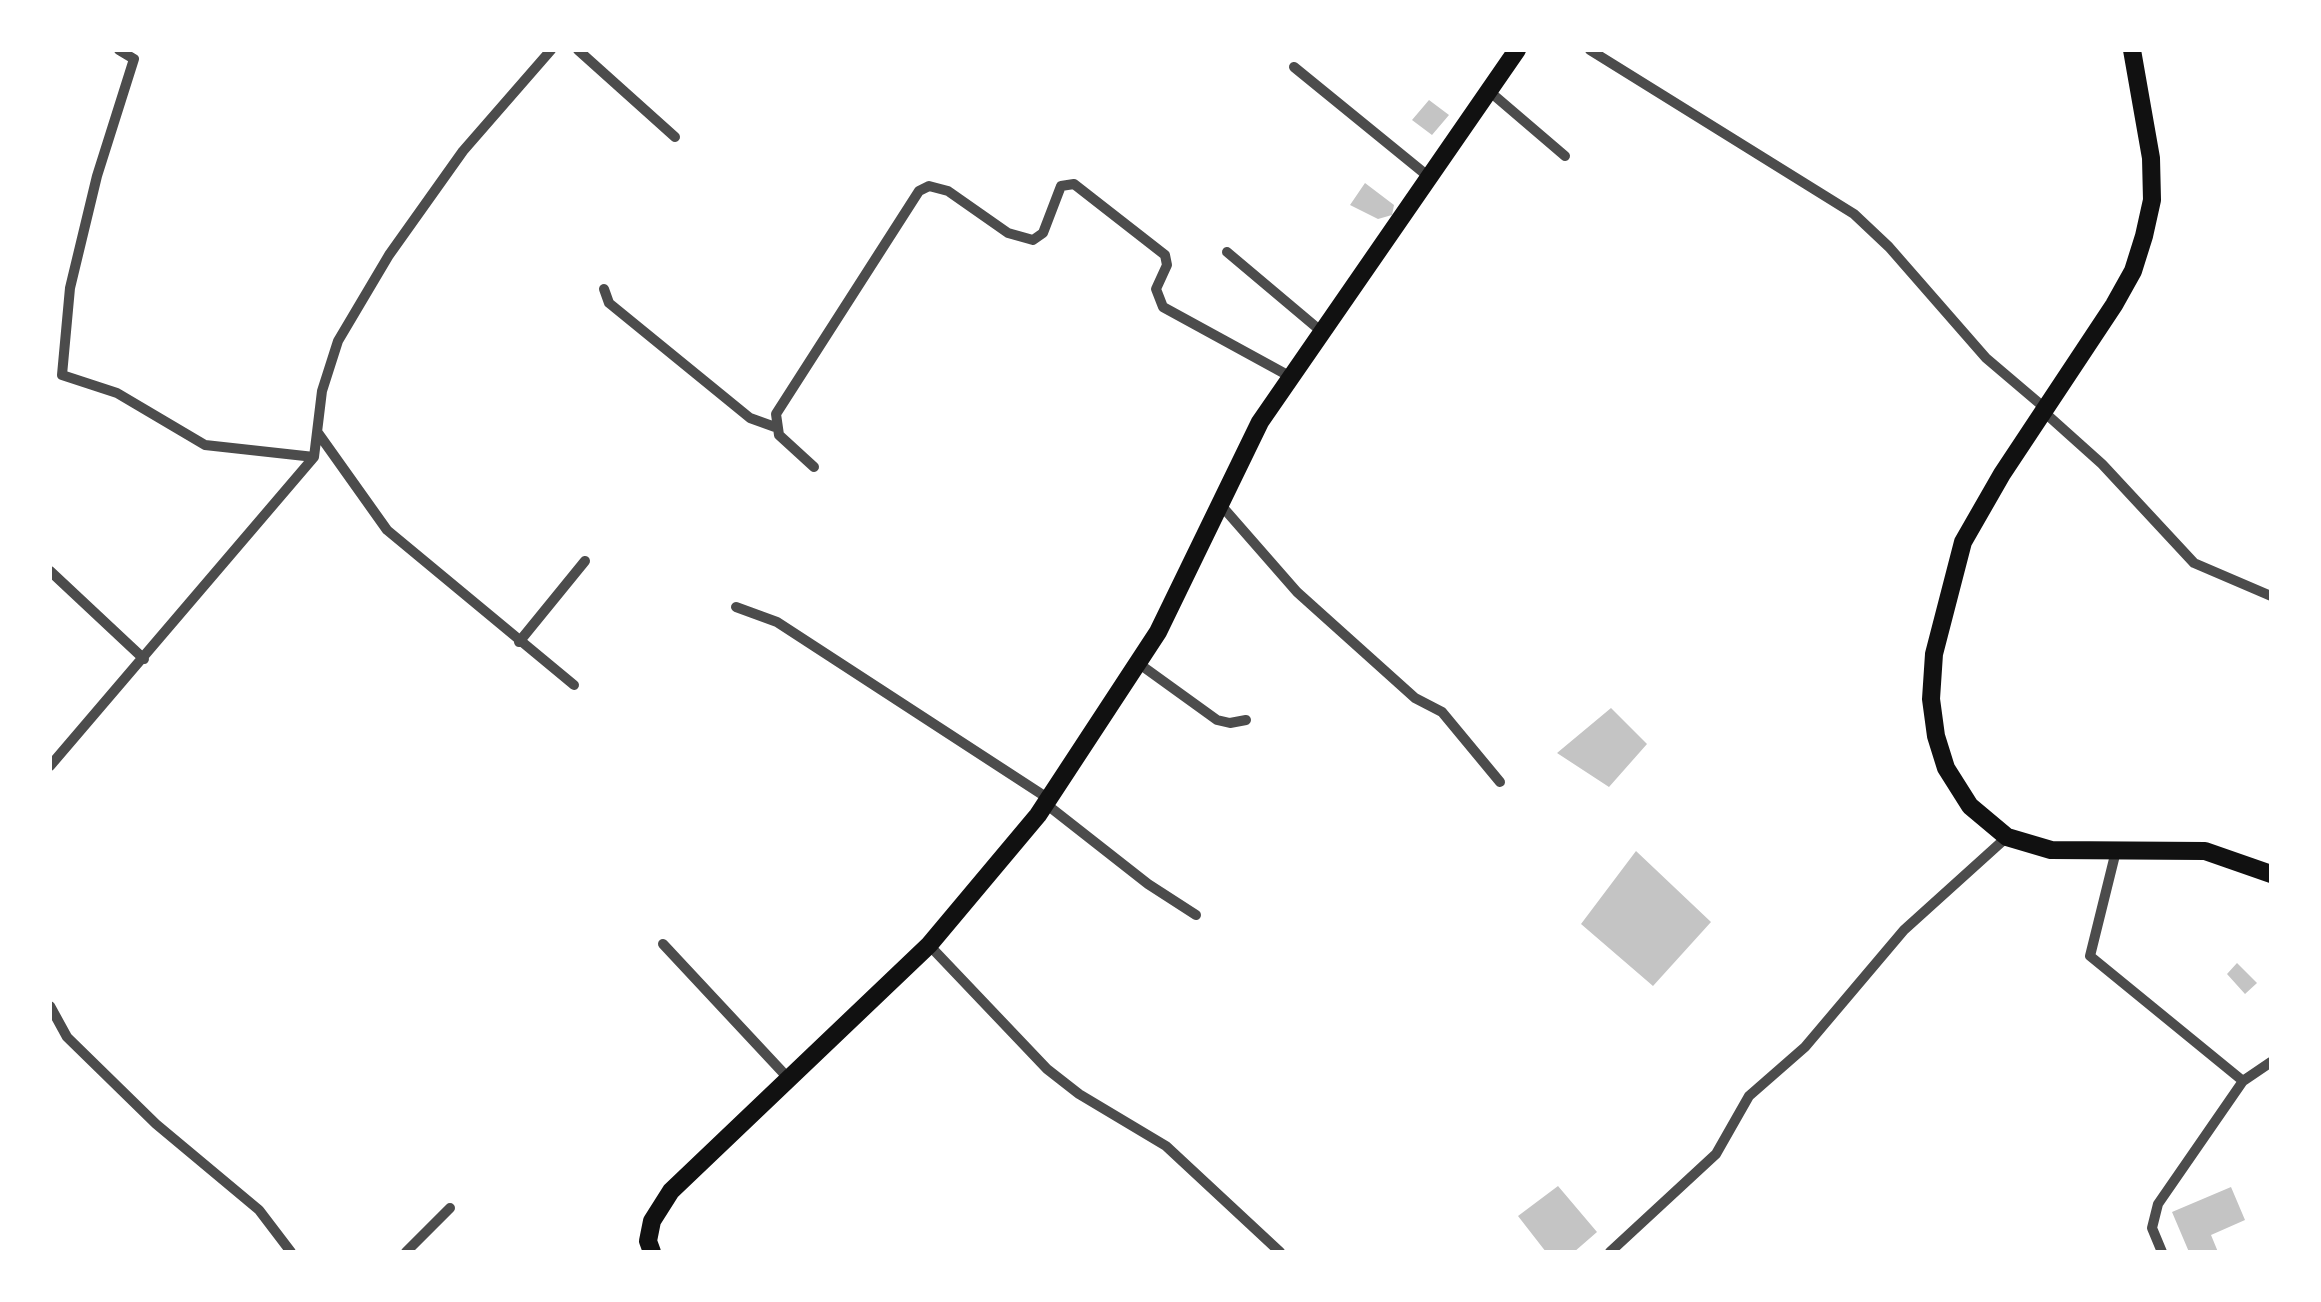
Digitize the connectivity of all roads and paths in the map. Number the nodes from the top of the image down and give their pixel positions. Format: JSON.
{"nodes":[{"id":1,"x":119,"y":50,"type":"edge"},
{"id":2,"x":551,"y":50,"type":"edge"},
{"id":3,"x":578,"y":50,"type":"edge"},
{"id":4,"x":1517,"y":50,"type":"edge"},
{"id":5,"x":1590,"y":50,"type":"edge"},
{"id":6,"x":2132,"y":50,"type":"edge"},
{"id":7,"x":1294,"y":67,"type":"dead end"},
{"id":8,"x":1489,"y":90,"type":"junction"},
{"id":9,"x":675,"y":137,"type":"dead end"},
{"id":10,"x":1565,"y":156,"type":"dead end"},
{"id":11,"x":1429,"y":177,"type":"junction"},
{"id":12,"x":1227,"y":252,"type":"dead end"},
{"id":13,"x":604,"y":289,"type":"dead end"},
{"id":14,"x":1323,"y":333,"type":"junction"},
{"id":15,"x":1291,"y":377,"type":"junction"},
{"id":16,"x":2045,"y":411,"type":"junction"},
{"id":17,"x":775,"y":427,"type":"junction"},
{"id":18,"x":318,"y":433,"type":"junction"},
{"id":19,"x":314,"y":457,"type":"junction"},
{"id":20,"x":814,"y":467,"type":"dead end"},
{"id":21,"x":1220,"y":503,"type":"junction"},
{"id":22,"x":585,"y":560,"type":"dead end"},
{"id":23,"x":50,"y":572,"type":"edge"},
{"id":24,"x":2271,"y":596,"type":"edge"},
{"id":25,"x":736,"y":607,"type":"dead end"},
{"id":26,"x":519,"y":642,"type":"junction"},
{"id":27,"x":144,"y":659,"type":"junction"},
{"id":28,"x":1138,"y":663,"type":"junction"},
{"id":29,"x":574,"y":685,"type":"dead end"},
{"id":30,"x":1246,"y":720,"type":"dead end"},
{"id":31,"x":50,"y":766,"type":"edge"},
{"id":32,"x":1500,"y":782,"type":"dead end"},
{"id":33,"x":1048,"y":801,"type":"junction"},
{"id":34,"x":2007,"y":837,"type":"junction"},
{"id":35,"x":2116,"y":852,"type":"junction"},
{"id":36,"x":2271,"y":874,"type":"edge"},
{"id":37,"x":1196,"y":914,"type":"dead end"},
{"id":38,"x":663,"y":944,"type":"dead end"},
{"id":39,"x":930,"y":945,"type":"junction"},
{"id":40,"x":50,"y":1006,"type":"edge"},
{"id":41,"x":2271,"y":1062,"type":"edge"},
{"id":42,"x":789,"y":1078,"type":"junction"},
{"id":43,"x":2244,"y":1081,"type":"junction"},
{"id":44,"x":450,"y":1208,"type":"dead end"},
{"id":45,"x":290,"y":1252,"type":"edge"},
{"id":46,"x":406,"y":1252,"type":"edge"},
{"id":47,"x":652,"y":1252,"type":"edge"},
{"id":48,"x":1280,"y":1252,"type":"edge"},
{"id":49,"x":1610,"y":1252,"type":"edge"},
{"id":50,"x":2162,"y":1252,"type":"edge"}],
"edges":[{"from":1,"to":19,"type":"street"},
{"from":2,"to":18,"type":"street"},
{"from":3,"to":9,"type":"street"},
{"from":4,"to":8,"type":"main road"},
{"from":5,"to":16,"type":"street"},
{"from":6,"to":16,"type":"main road"},
{"from":7,"to":11,"type":"street"},
{"from":8,"to":10,"type":"street"},
{"from":8,"to":11,"type":"main road"},
{"from":11,"to":14,"type":"main road"},
{"from":12,"to":14,"type":"street"},
{"from":13,"to":17,"type":"street"},
{"from":14,"to":15,"type":"main road"},
{"from":15,"to":17,"type":"street"},
{"from":15,"to":21,"type":"main road"},
{"from":16,"to":24,"type":"street"},
{"from":16,"to":34,"type":"main road"},
{"from":17,"to":20,"type":"street"},
{"from":18,"to":19,"type":"street"},
{"from":18,"to":26,"type":"street"},
{"from":19,"to":27,"type":"street"},
{"from":21,"to":28,"type":"main road"},
{"from":21,"to":32,"type":"street"},
{"from":22,"to":26,"type":"street"},
{"from":23,"to":27,"type":"street"},
{"from":25,"to":33,"type":"street"},
{"from":26,"to":29,"type":"street"},
{"from":27,"to":31,"type":"street"},
{"from":28,"to":30,"type":"street"},
{"from":28,"to":33,"type":"main road"},
{"from":33,"to":37,"type":"street"},
{"from":33,"to":39,"type":"main road"},
{"from":34,"to":35,"type":"main road"},
{"from":34,"to":49,"type":"street"},
{"from":35,"to":36,"type":"main road"},
{"from":35,"to":43,"type":"street"},
{"from":38,"to":42,"type":"street"},
{"from":39,"to":42,"type":"main road"},
{"from":39,"to":48,"type":"street"},
{"from":40,"to":45,"type":"street"},
{"from":41,"to":43,"type":"street"},
{"from":42,"to":47,"type":"main road"},
{"from":43,"to":50,"type":"street"},
{"from":44,"to":46,"type":"street"}]}
